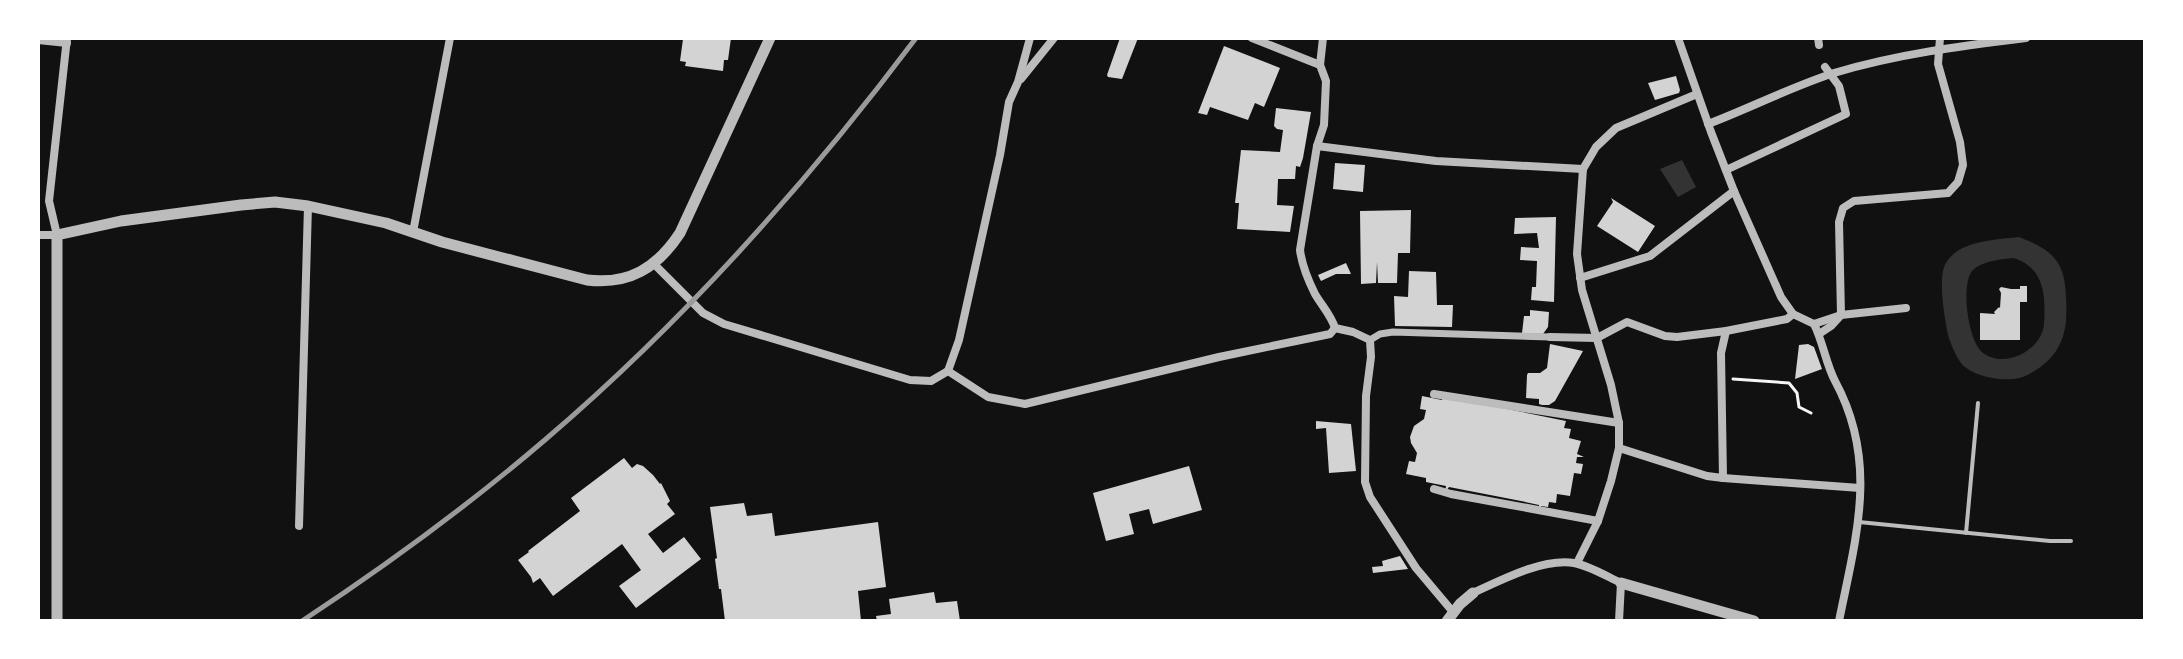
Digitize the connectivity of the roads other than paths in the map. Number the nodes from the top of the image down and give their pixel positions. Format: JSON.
{"nodes":[{"id":1,"x":450,"y":38,"type":"edge"},
{"id":2,"x":770,"y":38,"type":"edge"},
{"id":3,"x":1030,"y":38,"type":"edge"},
{"id":4,"x":1054,"y":38,"type":"edge"},
{"id":5,"x":1252,"y":38,"type":"edge"},
{"id":6,"x":1323,"y":38,"type":"edge"},
{"id":7,"x":1678,"y":38,"type":"edge"},
{"id":8,"x":1940,"y":38,"type":"edge"},
{"id":9,"x":2026,"y":38,"type":"edge"},
{"id":10,"x":38,"y":40,"type":"edge"},
{"id":11,"x":67,"y":41,"type":"edge"},
{"id":12,"x":1938,"y":49,"type":"junction"},
{"id":13,"x":1320,"y":65,"type":"junction"},
{"id":14,"x":1828,"y":70,"type":"junction"},
{"id":15,"x":1018,"y":82,"type":"junction"},
{"id":16,"x":1697,"y":94,"type":"junction"},
{"id":17,"x":1708,"y":124,"type":"junction"},
{"id":18,"x":1317,"y":146,"type":"junction"},
{"id":19,"x":1583,"y":169,"type":"junction"},
{"id":20,"x":1726,"y":170,"type":"junction"},
{"id":21,"x":1734,"y":191,"type":"junction"},
{"id":22,"x":308,"y":206,"type":"junction"},
{"id":23,"x":413,"y":232,"type":"junction"},
{"id":24,"x":38,"y":235,"type":"edge"},
{"id":25,"x":57,"y":235,"type":"junction"},
{"id":26,"x":654,"y":264,"type":"junction"},
{"id":27,"x":1580,"y":278,"type":"junction"},
{"id":28,"x":1906,"y":308,"type":"dead end"},
{"id":29,"x":1793,"y":314,"type":"junction"},
{"id":30,"x":1841,"y":315,"type":"junction"},
{"id":31,"x":1814,"y":324,"type":"junction"},
{"id":32,"x":1335,"y":328,"type":"junction"},
{"id":33,"x":1726,"y":331,"type":"junction"},
{"id":34,"x":1819,"y":334,"type":"junction"},
{"id":35,"x":1550,"y":337,"type":"joint"},
{"id":36,"x":1597,"y":338,"type":"junction"},
{"id":37,"x":1370,"y":340,"type":"junction"},
{"id":38,"x":948,"y":371,"type":"junction"},
{"id":39,"x":1434,"y":394,"type":"dead end"},
{"id":40,"x":1978,"y":403,"type":"dead end"},
{"id":41,"x":1619,"y":423,"type":"junction"},
{"id":42,"x":1619,"y":448,"type":"junction"},
{"id":43,"x":1723,"y":478,"type":"junction"},
{"id":44,"x":1860,"y":488,"type":"junction"},
{"id":45,"x":1434,"y":489,"type":"dead end"},
{"id":46,"x":1598,"y":521,"type":"junction"},
{"id":47,"x":1859,"y":522,"type":"junction"},
{"id":48,"x":299,"y":526,"type":"dead end"},
{"id":49,"x":1966,"y":533,"type":"junction"},
{"id":50,"x":2071,"y":541,"type":"dead end"},
{"id":51,"x":1577,"y":563,"type":"junction"},
{"id":52,"x":1621,"y":583,"type":"junction"},
{"id":53,"x":1473,"y":593,"type":"joint"},
{"id":54,"x":1450,"y":617,"type":"edge"},
{"id":55,"x":57,"y":621,"type":"edge"},
{"id":56,"x":1619,"y":621,"type":"edge"},
{"id":57,"x":1754,"y":621,"type":"edge"},
{"id":58,"x":1839,"y":621,"type":"edge"}],
"edges":[{"from":1,"to":23,"type":"street"},
{"from":2,"to":26,"type":"street"},
{"from":3,"to":15,"type":"street"},
{"from":4,"to":15,"type":"street"},
{"from":5,"to":13,"type":"street"},
{"from":6,"to":13,"type":"street"},
{"from":7,"to":16,"type":"street"},
{"from":8,"to":12,"type":"street"},
{"from":9,"to":12,"type":"street"},
{"from":10,"to":11,"type":"street"},
{"from":11,"to":25,"type":"street"},
{"from":12,"to":14,"type":"street"},
{"from":12,"to":30,"type":"street"},
{"from":13,"to":18,"type":"street"},
{"from":14,"to":17,"type":"street"},
{"from":14,"to":20,"type":"street"},
{"from":15,"to":38,"type":"street"},
{"from":16,"to":17,"type":"street"},
{"from":16,"to":19,"type":"street"},
{"from":17,"to":20,"type":"street"},
{"from":18,"to":19,"type":"street"},
{"from":18,"to":32,"type":"street"},
{"from":19,"to":27,"type":"street"},
{"from":20,"to":21,"type":"street"},
{"from":21,"to":27,"type":"street"},
{"from":21,"to":29,"type":"street"},
{"from":22,"to":23,"type":"street"},
{"from":22,"to":25,"type":"street"},
{"from":22,"to":48,"type":"street"},
{"from":23,"to":26,"type":"street"},
{"from":24,"to":25,"type":"street"},
{"from":25,"to":55,"type":"street"},
{"from":26,"to":38,"type":"street"},
{"from":27,"to":36,"type":"street"},
{"from":28,"to":30,"type":"street"},
{"from":29,"to":31,"type":"street"},
{"from":29,"to":33,"type":"street"},
{"from":30,"to":31,"type":"street"},
{"from":30,"to":34,"type":"street"},
{"from":31,"to":34,"type":"street"},
{"from":32,"to":37,"type":"street"},
{"from":32,"to":38,"type":"street"},
{"from":33,"to":36,"type":"street"},
{"from":33,"to":43,"type":"street"},
{"from":34,"to":44,"type":"street"},
{"from":35,"to":36,"type":"street"},
{"from":35,"to":37,"type":"street"},
{"from":36,"to":41,"type":"street"},
{"from":37,"to":54,"type":"street"},
{"from":39,"to":41,"type":"street"},
{"from":40,"to":49,"type":"lane"},
{"from":41,"to":42,"type":"street"},
{"from":42,"to":43,"type":"street"},
{"from":42,"to":46,"type":"street"},
{"from":43,"to":44,"type":"street"},
{"from":44,"to":47,"type":"street"},
{"from":45,"to":46,"type":"street"},
{"from":46,"to":51,"type":"street"},
{"from":47,"to":49,"type":"lane"},
{"from":47,"to":58,"type":"street"},
{"from":49,"to":50,"type":"lane"},
{"from":51,"to":52,"type":"street"},
{"from":51,"to":53,"type":"street"},
{"from":52,"to":56,"type":"street"},
{"from":52,"to":57,"type":"street"},
{"from":53,"to":54,"type":"street"}]}
